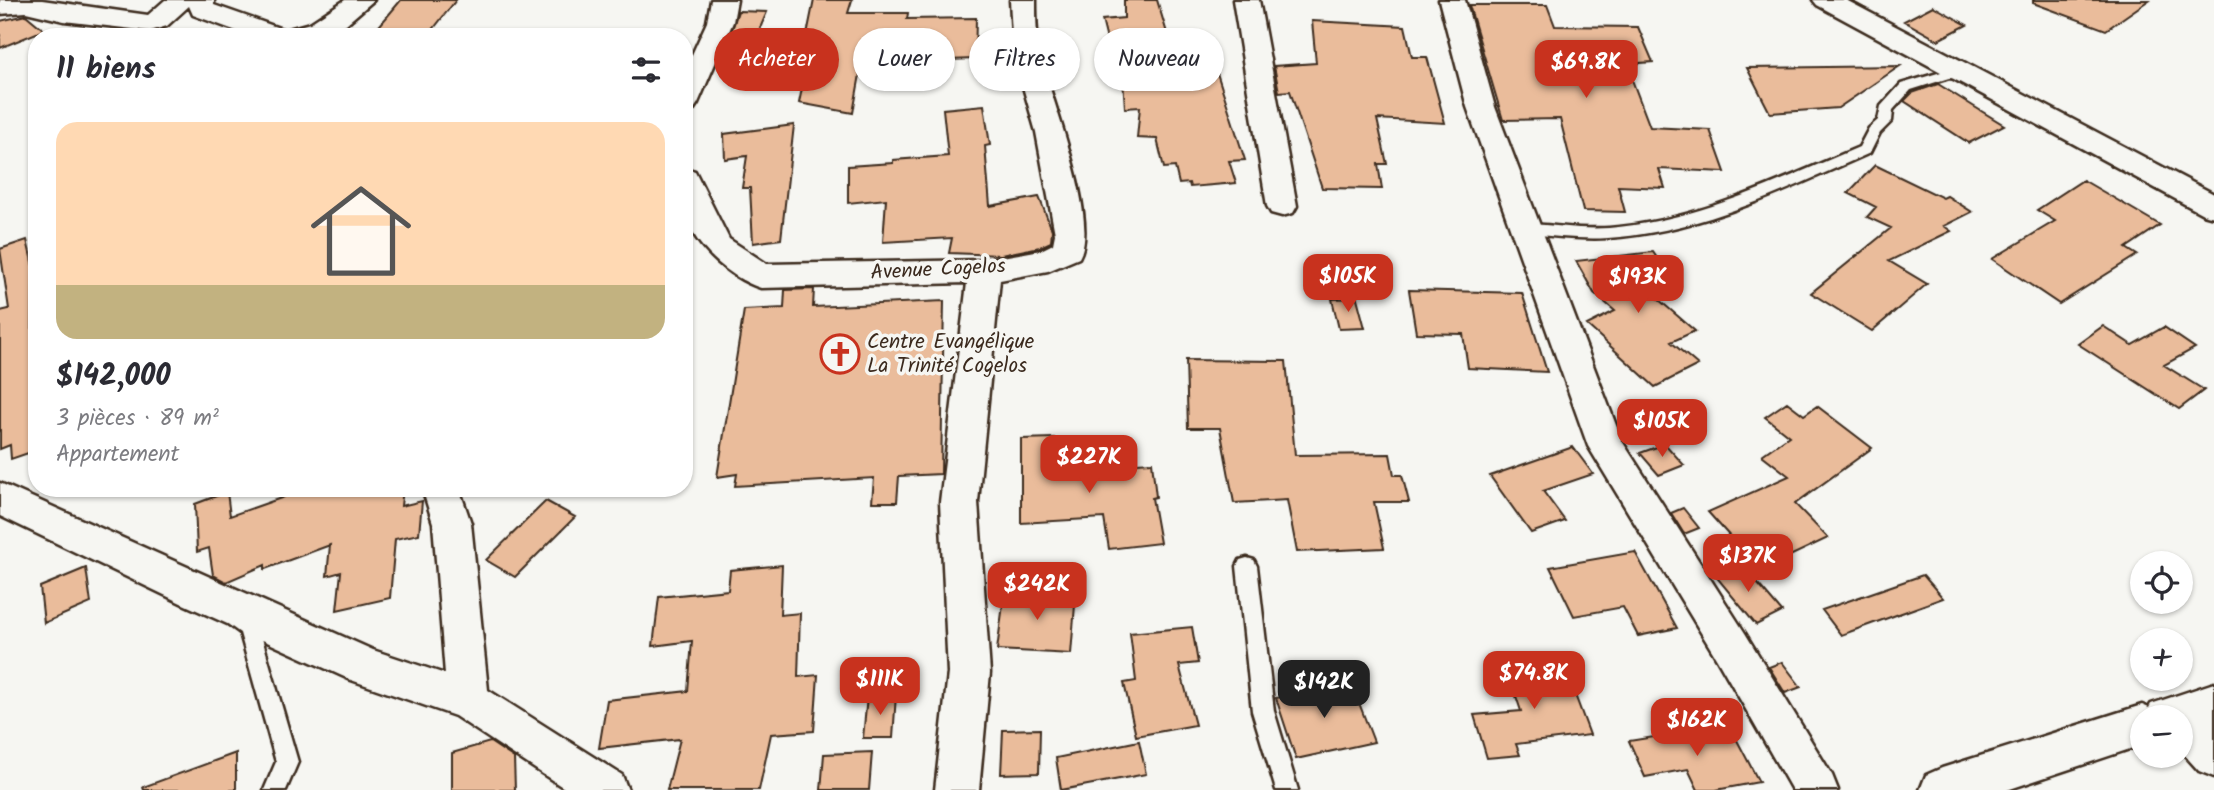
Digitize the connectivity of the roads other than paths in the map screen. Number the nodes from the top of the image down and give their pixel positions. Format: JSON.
{"nodes":[{"id":1,"x":180,"y":0,"type":"edge"},
{"id":2,"x":201,"y":0,"type":"edge"},
{"id":3,"x":360,"y":0,"type":"edge"},
{"id":4,"x":724,"y":0,"type":"edge"},
{"id":5,"x":1023,"y":0,"type":"edge"},
{"id":6,"x":1246,"y":0,"type":"edge"},
{"id":7,"x":1452,"y":0,"type":"edge"},
{"id":8,"x":1826,"y":0,"type":"edge"},
{"id":9,"x":0,"y":6,"type":"edge"},
{"id":10,"x":254,"y":28,"type":"edge"},
{"id":11,"x":328,"y":28,"type":"edge"},
{"id":12,"x":1969,"y":75,"type":"junction"},
{"id":13,"x":693,"y":83,"type":"edge"},
{"id":14,"x":693,"y":197,"type":"edge"},
{"id":15,"x":1282,"y":206,"type":"dead end"},
{"id":16,"x":2214,"y":207,"type":"edge"},
{"id":17,"x":1528,"y":229,"type":"junction"},
{"id":18,"x":985,"y":271,"type":"junction"},
{"id":19,"x":443,"y":497,"type":"edge"},
{"id":20,"x":0,"y":499,"type":"edge"},
{"id":21,"x":1247,"y":566,"type":"dead end"},
{"id":22,"x":195,"y":591,"type":"junction"},
{"id":23,"x":468,"y":701,"type":"junction"},
{"id":24,"x":2130,"y":731,"type":"edge"},
{"id":25,"x":2193,"y":733,"type":"edge"},
{"id":26,"x":2214,"y":755,"type":"edge"},
{"id":27,"x":275,"y":790,"type":"edge"},
{"id":28,"x":606,"y":790,"type":"edge"},
{"id":29,"x":957,"y":790,"type":"edge"},
{"id":30,"x":1287,"y":790,"type":"edge"},
{"id":31,"x":1816,"y":790,"type":"edge"},
{"id":32,"x":1942,"y":790,"type":"edge"}],
"edges":[{"from":1,"to":9,"type":"street"},
{"from":2,"to":10,"type":"street"},
{"from":3,"to":11,"type":"street"},
{"from":4,"to":13,"type":"street"},
{"from":5,"to":18,"type":"street","name":"Avenue Cogelos"},
{"from":6,"to":15,"type":"street"},
{"from":7,"to":17,"type":"street"},
{"from":8,"to":12,"type":"street"},
{"from":12,"to":16,"type":"street"},
{"from":12,"to":17,"type":"lane"},
{"from":14,"to":18,"type":"street","name":"Avenue Cogelos"},
{"from":17,"to":31,"type":"street"},
{"from":18,"to":29,"type":"street"},
{"from":19,"to":23,"type":"street"},
{"from":20,"to":22,"type":"street"},
{"from":21,"to":30,"type":"lane"},
{"from":22,"to":23,"type":"street"},
{"from":22,"to":27,"type":"lane"},
{"from":23,"to":28,"type":"street"},
{"from":24,"to":32,"type":"street"},
{"from":25,"to":26,"type":"street"}]}
